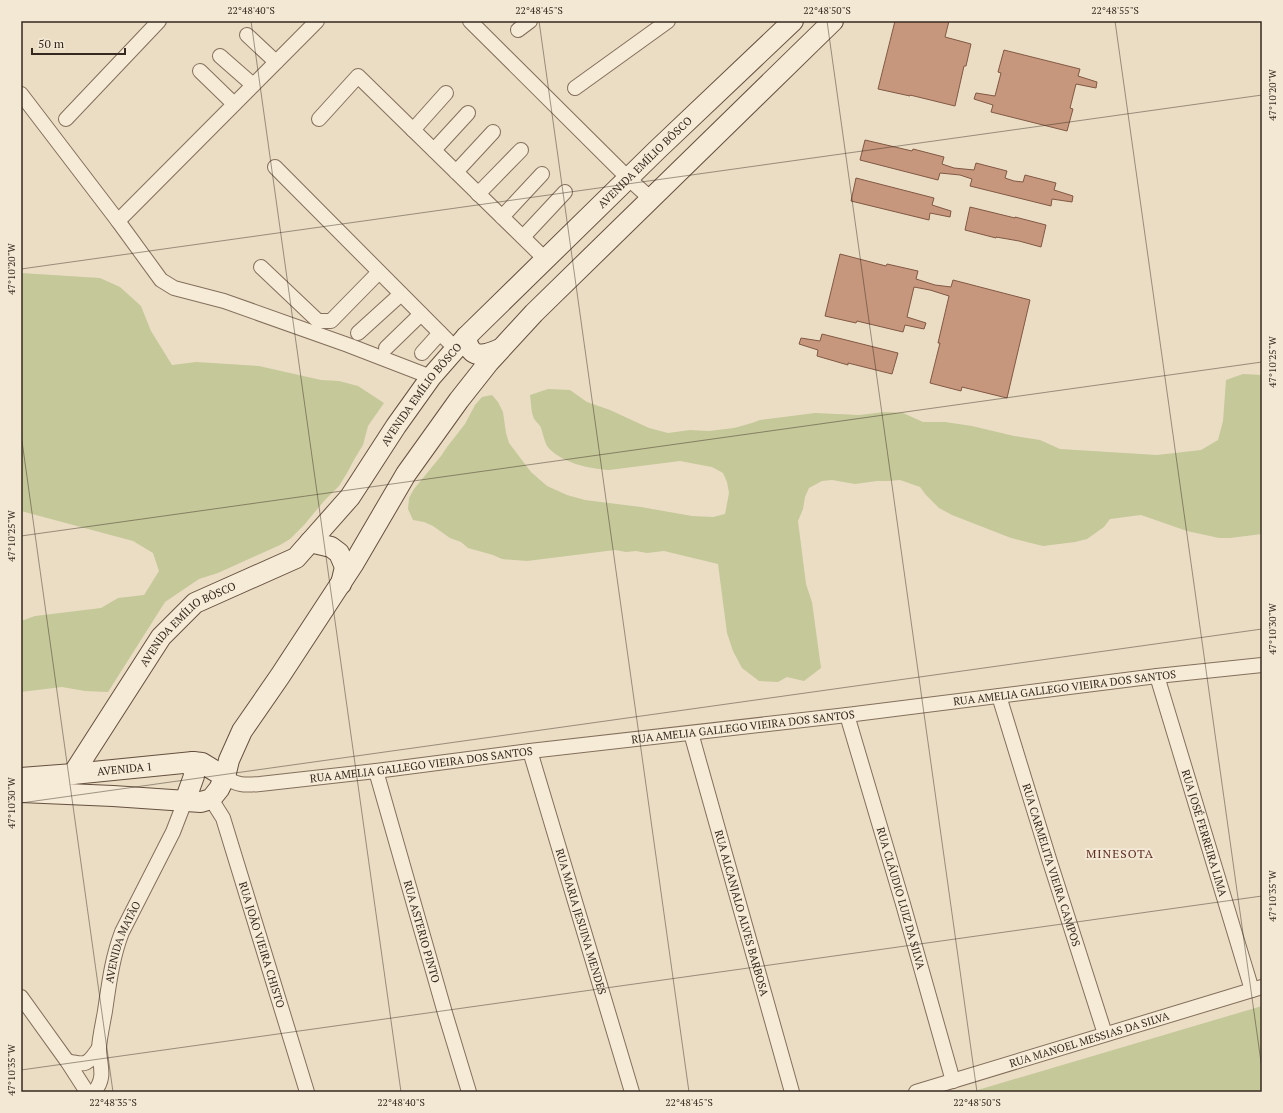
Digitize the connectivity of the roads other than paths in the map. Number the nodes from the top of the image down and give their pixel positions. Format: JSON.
{"nodes":[{"id":1,"x":317,"y":21,"type":"edge"},
{"id":2,"x":470,"y":21,"type":"edge"},
{"id":3,"x":530,"y":21,"type":"edge"},
{"id":4,"x":668,"y":21,"type":"edge"},
{"id":5,"x":793,"y":21,"type":"edge"},
{"id":6,"x":833,"y":21,"type":"edge"},
{"id":7,"x":157,"y":22,"type":"edge"},
{"id":8,"x":518,"y":30,"type":"dead end"},
{"id":9,"x":247,"y":35,"type":"dead end"},
{"id":10,"x":220,"y":56,"type":"dead end"},
{"id":11,"x":276,"y":62,"type":"junction"},
{"id":12,"x":200,"y":71,"type":"dead end"},
{"id":13,"x":253,"y":85,"type":"junction"},
{"id":14,"x":575,"y":88,"type":"dead end"},
{"id":15,"x":446,"y":93,"type":"dead end"},
{"id":16,"x":21,"y":94,"type":"edge"},
{"id":17,"x":234,"y":104,"type":"junction"},
{"id":18,"x":468,"y":113,"type":"dead end"},
{"id":19,"x":66,"y":119,"type":"dead end"},
{"id":20,"x":319,"y":119,"type":"dead end"},
{"id":21,"x":413,"y":130,"type":"junction"},
{"id":22,"x":493,"y":132,"type":"dead end"},
{"id":23,"x":434,"y":150,"type":"junction"},
{"id":24,"x":521,"y":150,"type":"dead end"},
{"id":25,"x":275,"y":167,"type":"dead end"},
{"id":26,"x":456,"y":172,"type":"junction"},
{"id":27,"x":542,"y":174,"type":"dead end"},
{"id":28,"x":629,"y":179,"type":"junction"},
{"id":29,"x":565,"y":192,"type":"dead end"},
{"id":30,"x":478,"y":194,"type":"junction"},
{"id":31,"x":651,"y":199,"type":"junction"},
{"id":32,"x":502,"y":217,"type":"junction"},
{"id":33,"x":118,"y":221,"type":"junction"},
{"id":34,"x":523,"y":237,"type":"junction"},
{"id":35,"x":545,"y":260,"type":"junction"},
{"id":36,"x":261,"y":267,"type":"dead end"},
{"id":37,"x":379,"y":272,"type":"junction"},
{"id":38,"x":401,"y":294,"type":"junction"},
{"id":39,"x":421,"y":314,"type":"junction"},
{"id":40,"x":358,"y":333,"type":"dead end"},
{"id":41,"x":440,"y":333,"type":"junction"},
{"id":42,"x":461,"y":343,"type":"junction"},
{"id":43,"x":386,"y":348,"type":"dead end"},
{"id":44,"x":500,"y":349,"type":"junction"},
{"id":45,"x":422,"y":353,"type":"dead end"},
{"id":46,"x":431,"y":377,"type":"junction"},
{"id":47,"x":310,"y":542,"type":"junction"},
{"id":48,"x":341,"y":584,"type":"junction"},
{"id":49,"x":1262,"y":665,"type":"edge"},
{"id":50,"x":1157,"y":676,"type":"junction"},
{"id":51,"x":999,"y":696,"type":"junction"},
{"id":52,"x":847,"y":715,"type":"junction"},
{"id":53,"x":691,"y":733,"type":"junction"},
{"id":54,"x":530,"y":751,"type":"junction"},
{"id":55,"x":193,"y":762,"type":"junction"},
{"id":56,"x":376,"y":771,"type":"junction"},
{"id":57,"x":73,"y":774,"type":"junction"},
{"id":58,"x":225,"y":777,"type":"junction"},
{"id":59,"x":21,"y":778,"type":"edge"},
{"id":60,"x":21,"y":792,"type":"edge"},
{"id":61,"x":211,"y":799,"type":"junction"},
{"id":62,"x":185,"y":801,"type":"junction"},
{"id":63,"x":1257,"y":988,"type":"edge"},
{"id":64,"x":21,"y":997,"type":"edge"},
{"id":65,"x":1105,"y":1034,"type":"junction"},
{"id":66,"x":99,"y":1048,"type":"junction"},
{"id":67,"x":67,"y":1061,"type":"junction"},
{"id":68,"x":953,"y":1081,"type":"junction"},
{"id":69,"x":87,"y":1092,"type":"edge"},
{"id":70,"x":94,"y":1092,"type":"edge"},
{"id":71,"x":308,"y":1092,"type":"edge"},
{"id":72,"x":469,"y":1092,"type":"edge"},
{"id":73,"x":632,"y":1092,"type":"edge"},
{"id":74,"x":792,"y":1092,"type":"edge"},
{"id":75,"x":916,"y":1092,"type":"edge"}],
"edges":[{"from":1,"to":11,"type":"street"},
{"from":2,"to":28,"type":"street"},
{"from":3,"to":8,"type":"street"},
{"from":4,"to":14,"type":"street"},
{"from":5,"to":28,"type":"main road","name":"AVENIDA EMÍLIO BÔSCO"},
{"from":6,"to":31,"type":"main road"},
{"from":7,"to":19,"type":"street"},
{"from":9,"to":11,"type":"street"},
{"from":10,"to":13,"type":"street"},
{"from":11,"to":13,"type":"street"},
{"from":12,"to":17,"type":"street"},
{"from":13,"to":17,"type":"street"},
{"from":15,"to":21,"type":"street"},
{"from":16,"to":33,"type":"street"},
{"from":17,"to":33,"type":"street"},
{"from":18,"to":23,"type":"street"},
{"from":20,"to":21,"type":"street"},
{"from":21,"to":23,"type":"street"},
{"from":22,"to":26,"type":"street"},
{"from":23,"to":26,"type":"street"},
{"from":24,"to":30,"type":"street"},
{"from":25,"to":37,"type":"street"},
{"from":26,"to":30,"type":"street"},
{"from":27,"to":32,"type":"street"},
{"from":28,"to":31,"type":"street"},
{"from":28,"to":35,"type":"main road","name":"AVENIDA EMÍLIO BÔSCO"},
{"from":29,"to":34,"type":"street"},
{"from":30,"to":32,"type":"street"},
{"from":31,"to":44,"type":"main road"},
{"from":32,"to":34,"type":"street"},
{"from":33,"to":46,"type":"street"},
{"from":34,"to":35,"type":"street"},
{"from":35,"to":42,"type":"main road","name":"AVENIDA EMÍLIO BÔSCO"},
{"from":36,"to":37,"type":"street"},
{"from":37,"to":38,"type":"street"},
{"from":38,"to":39,"type":"street"},
{"from":38,"to":40,"type":"street"},
{"from":39,"to":41,"type":"street"},
{"from":39,"to":43,"type":"street"},
{"from":41,"to":42,"type":"street"},
{"from":41,"to":45,"type":"street"},
{"from":42,"to":44,"type":"main road"},
{"from":42,"to":46,"type":"main road","name":"AVENIDA EMÍLIO BÔSCO"},
{"from":44,"to":48,"type":"main road"},
{"from":46,"to":47,"type":"main road","name":"AVENIDA EMÍLIO BÔSCO"},
{"from":47,"to":48,"type":"main road"},
{"from":47,"to":57,"type":"main road","name":"AVENIDA EMÍLIO BÔSCO"},
{"from":48,"to":58,"type":"main road"},
{"from":49,"to":50,"type":"street","name":"RUA AMELIA GALLEGO VIEIRA DOS SANTOS"},
{"from":50,"to":51,"type":"street","name":"RUA AMELIA GALLEGO VIEIRA DOS SANTOS"},
{"from":50,"to":63,"type":"street","name":"RUA JOSÉ FERREIRA LIMA"},
{"from":51,"to":52,"type":"street","name":"RUA AMELIA GALLEGO VIEIRA DOS SANTOS"},
{"from":51,"to":65,"type":"street","name":"RUA CARMELITA VIEIRA CAMPOS"},
{"from":52,"to":53,"type":"street","name":"RUA AMELIA GALLEGO VIEIRA DOS SANTOS"},
{"from":52,"to":68,"type":"street","name":"RUA CLÁUDIO LUIZ DA SILVA"},
{"from":53,"to":54,"type":"street","name":"RUA AMELIA GALLEGO VIEIRA DOS SANTOS"},
{"from":53,"to":74,"type":"street","name":"RUA ALCANJALO ALVES BARBOSA"},
{"from":54,"to":56,"type":"street","name":"RUA AMELIA GALLEGO VIEIRA DOS SANTOS"},
{"from":54,"to":73,"type":"street","name":"RUA MARIA JESUINA MENDES"},
{"from":55,"to":57,"type":"main road","name":"AVENIDA 1"},
{"from":55,"to":58,"type":"main road","name":"AVENIDA 1"},
{"from":55,"to":62,"type":"main road"},
{"from":56,"to":58,"type":"street","name":"RUA AMELIA GALLEGO VIEIRA DOS SANTOS"},
{"from":56,"to":72,"type":"street","name":"RUA ASTERIO PINTO"},
{"from":57,"to":59,"type":"main road","name":"AVENIDA 1"},
{"from":58,"to":61,"type":"main road"},
{"from":60,"to":62,"type":"main road"},
{"from":61,"to":62,"type":"main road"},
{"from":61,"to":71,"type":"street","name":"RUA JOÃO VIEIRA CHISTO"},
{"from":62,"to":66,"type":"street","name":"AVENIDA MATÃO"},
{"from":63,"to":65,"type":"street","name":"RUA MANOEL MESSIAS DA SILVA"},
{"from":64,"to":67,"type":"street"},
{"from":65,"to":68,"type":"street","name":"RUA MANOEL MESSIAS DA SILVA"},
{"from":66,"to":67,"type":"street"},
{"from":66,"to":70,"type":"street","name":"AVENIDA MATÃO"},
{"from":67,"to":69,"type":"street"},
{"from":68,"to":75,"type":"street","name":"RUA MANOEL MESSIAS DA SILVA"}]}
